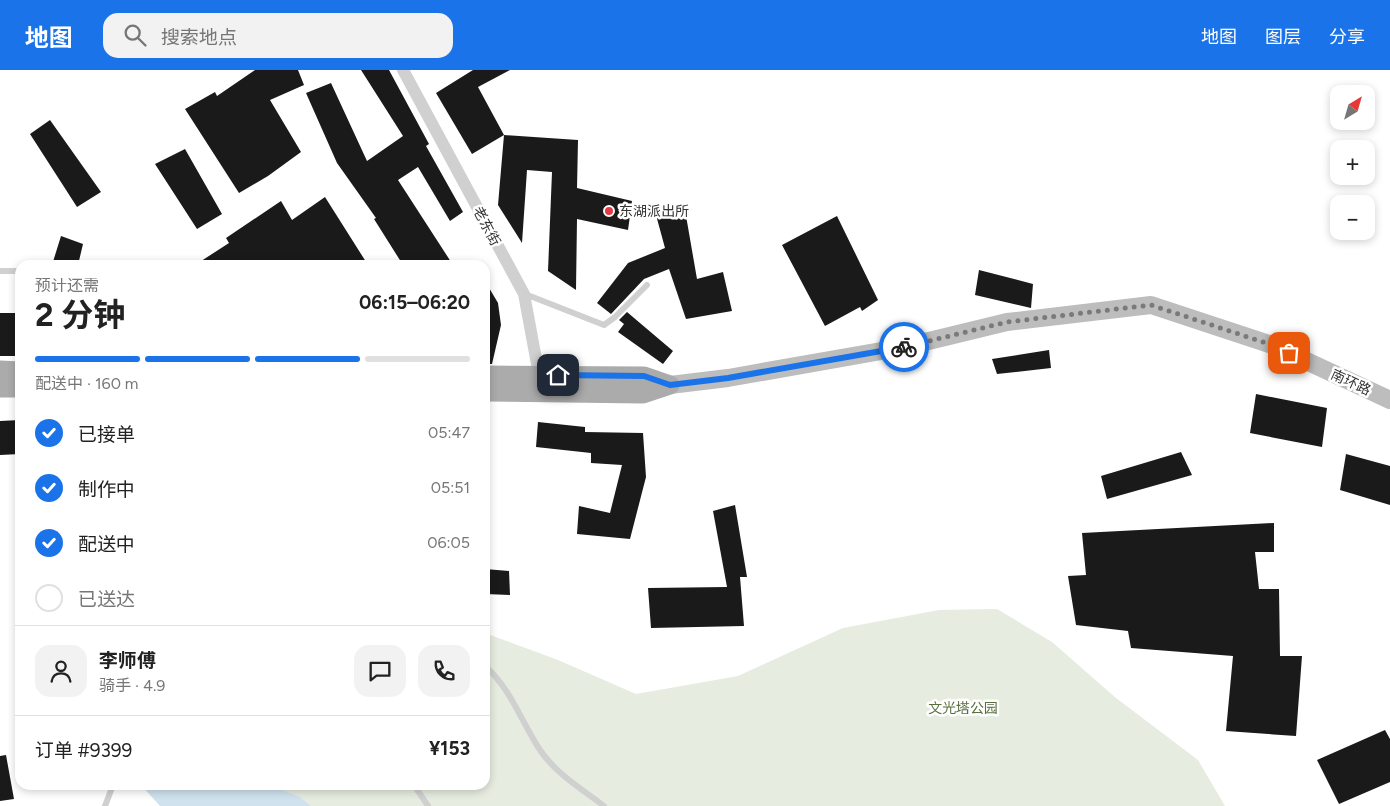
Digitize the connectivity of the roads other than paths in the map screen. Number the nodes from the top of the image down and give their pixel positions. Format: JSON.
{"nodes":[{"id":1,"x":402,"y":70,"type":"edge"},
{"id":2,"x":0,"y":271,"type":"edge"},
{"id":3,"x":15,"y":271,"type":"edge"},
{"id":4,"x":646,"y":285,"type":"dead end"},
{"id":5,"x":524,"y":294,"type":"junction"},
{"id":6,"x":0,"y":370,"type":"edge"},
{"id":7,"x":15,"y":371,"type":"edge"},
{"id":8,"x":490,"y":376,"type":"edge"},
{"id":9,"x":539,"y":384,"type":"junction"},
{"id":10,"x":670,"y":385,"type":"joint"},
{"id":11,"x":0,"y":388,"type":"edge"},
{"id":12,"x":15,"y":388,"type":"edge"},
{"id":13,"x":490,"y":391,"type":"edge"},
{"id":14,"x":1390,"y":400,"type":"edge"},
{"id":15,"x":490,"y":671,"type":"edge"},
{"id":16,"x":111,"y":790,"type":"edge"},
{"id":17,"x":417,"y":790,"type":"edge"},
{"id":18,"x":105,"y":806,"type":"edge"},
{"id":19,"x":428,"y":806,"type":"edge"},
{"id":20,"x":604,"y":806,"type":"edge"}],
"edges":[{"from":1,"to":5,"type":"street","name":"老东街"},
{"from":2,"to":3,"type":"lane"},
{"from":4,"to":5,"type":"lane"},
{"from":5,"to":9,"type":"street","name":"老东街"},
{"from":6,"to":7,"type":"main road"},
{"from":8,"to":9,"type":"main road","name":"南环路"},
{"from":9,"to":10,"type":"main road","name":"南环路"},
{"from":9,"to":13,"type":"main road","name":"南环路"},
{"from":10,"to":14,"type":"main road","name":"南环路"},
{"from":11,"to":12,"type":"main road"},
{"from":15,"to":20,"type":"lane"},
{"from":16,"to":18,"type":"lane"},
{"from":17,"to":19,"type":"lane"}]}
